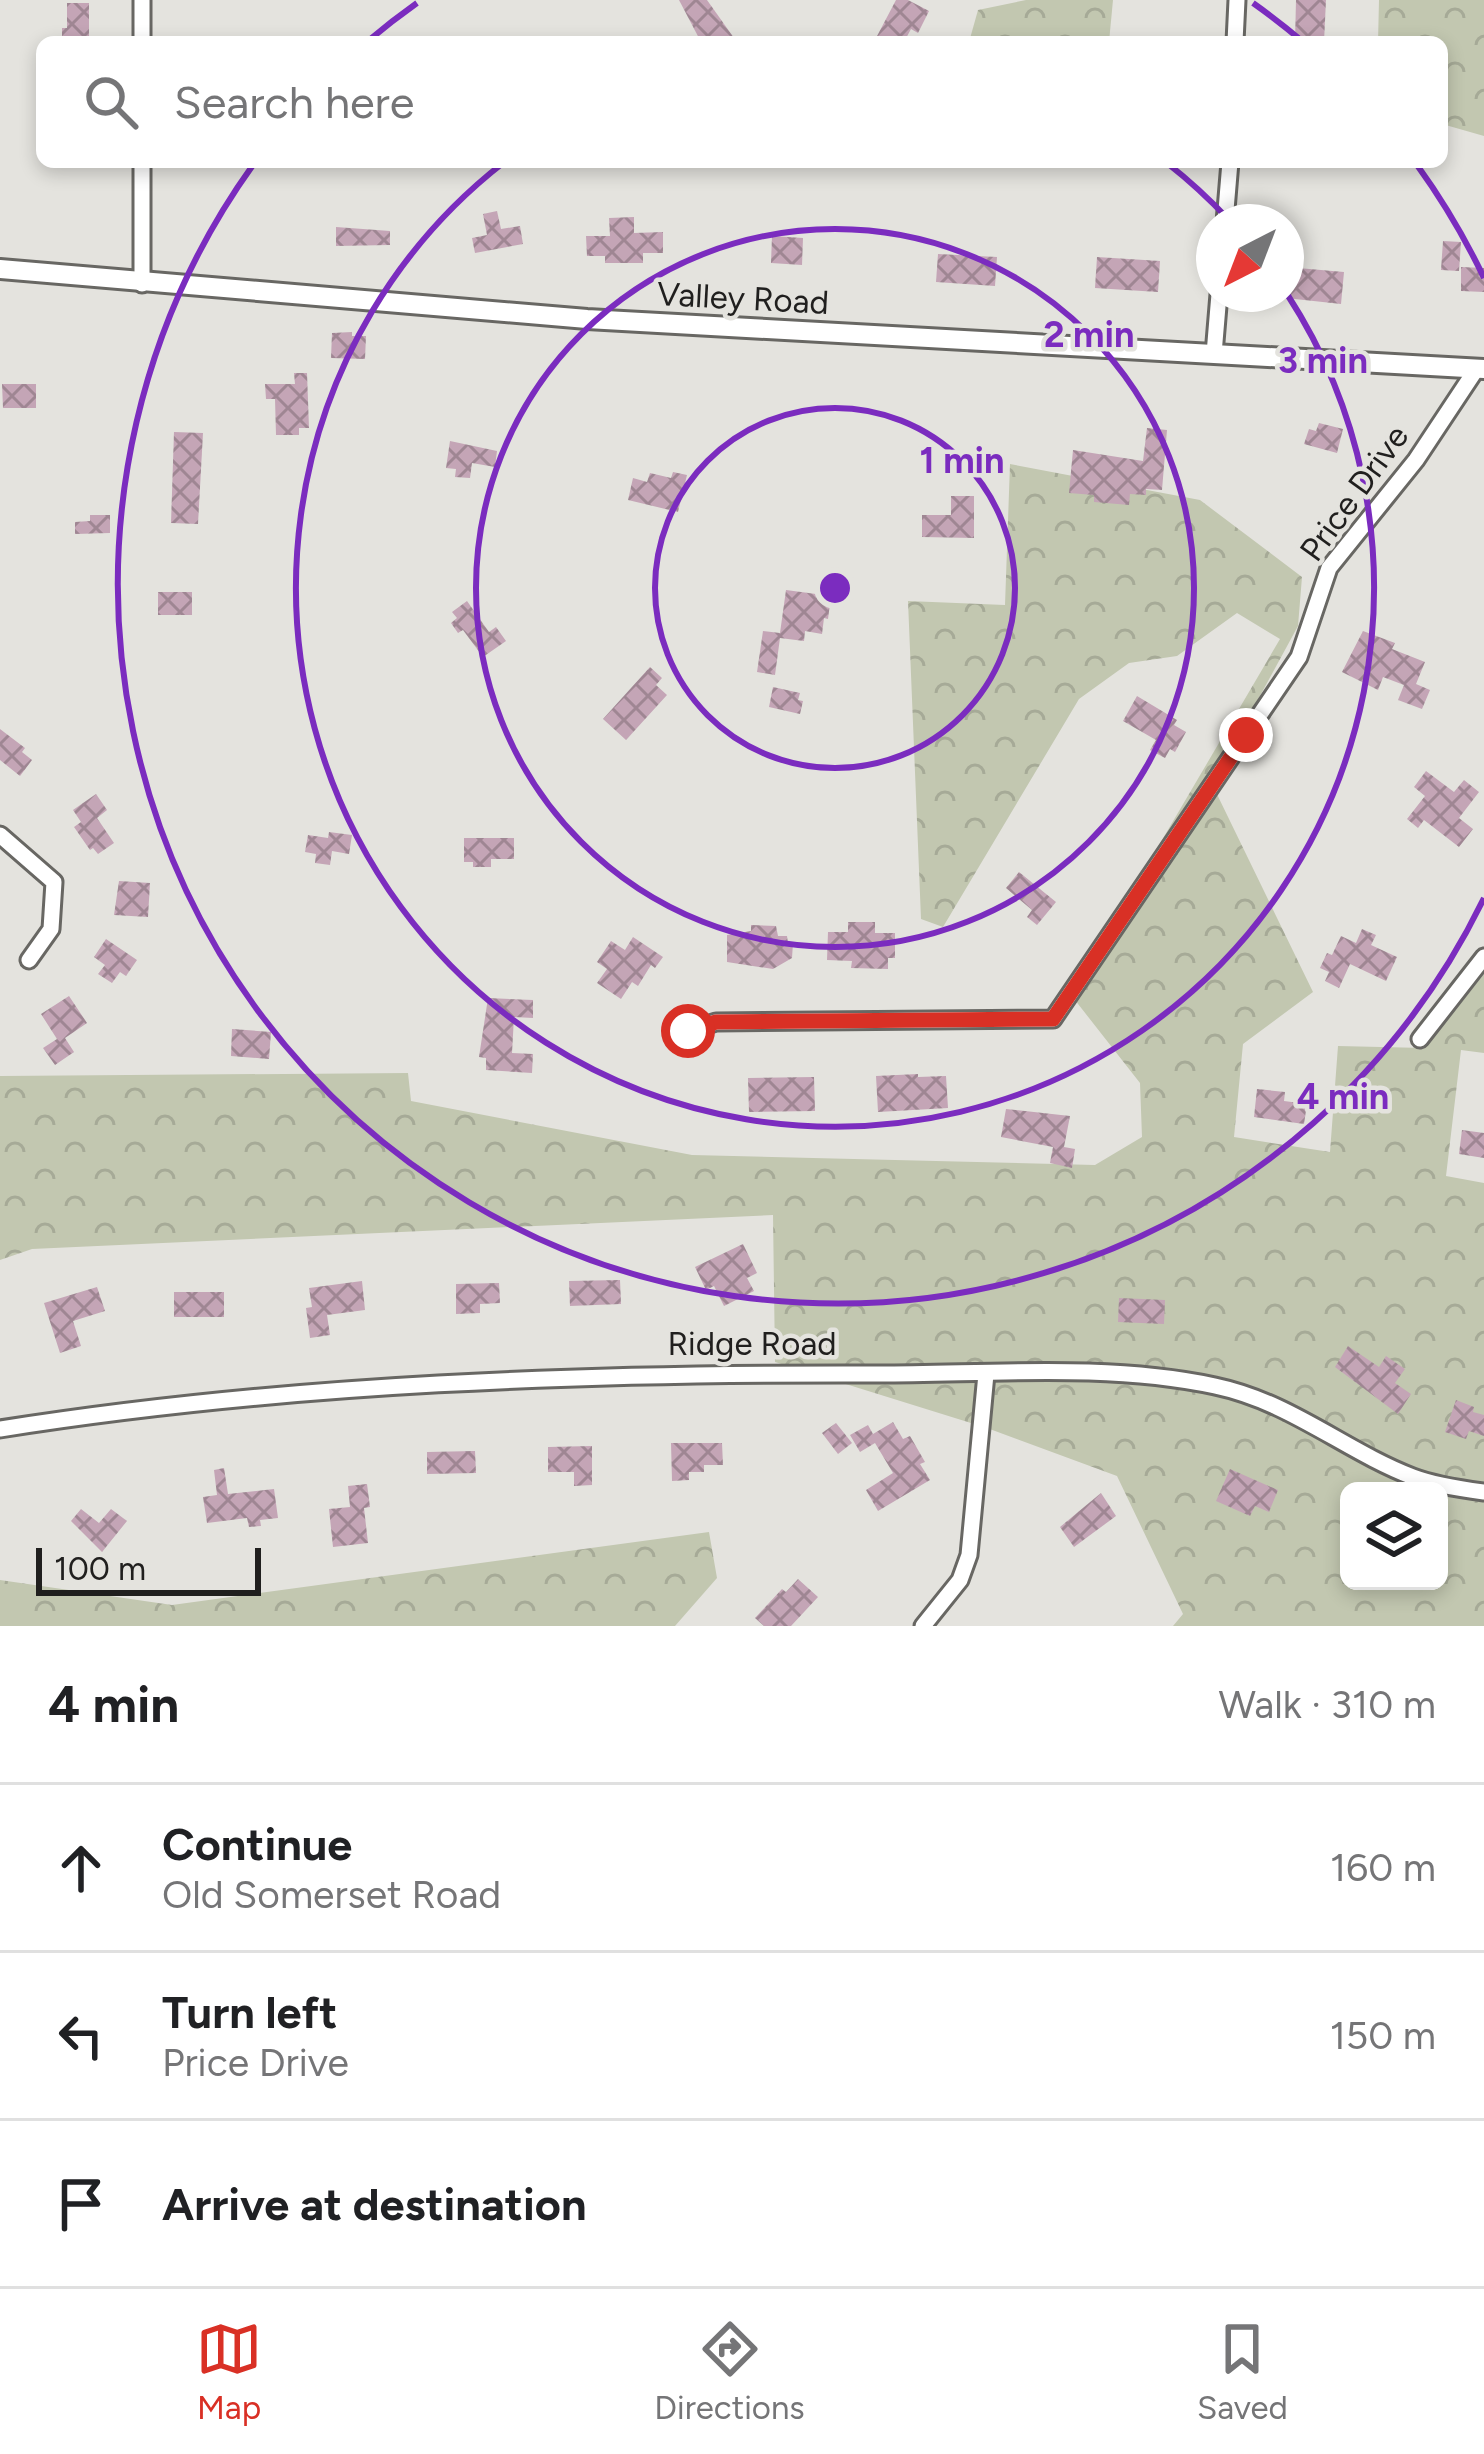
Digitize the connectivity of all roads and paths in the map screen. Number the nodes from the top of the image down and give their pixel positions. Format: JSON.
{"nodes":[{"id":1,"x":142,"y":0,"type":"edge"},
{"id":2,"x":1237,"y":0,"type":"edge"},
{"id":3,"x":142,"y":36,"type":"edge"},
{"id":4,"x":1235,"y":36,"type":"edge"},
{"id":5,"x":142,"y":168,"type":"edge"},
{"id":6,"x":1230,"y":168,"type":"edge"},
{"id":7,"x":1226,"y":204,"type":"edge"},
{"id":8,"x":0,"y":268,"type":"edge"},
{"id":9,"x":142,"y":284,"type":"junction"},
{"id":10,"x":1218,"y":312,"type":"edge"},
{"id":11,"x":1214,"y":354,"type":"junction"},
{"id":12,"x":1481,"y":369,"type":"edge"},
{"id":13,"x":0,"y":836,"type":"edge"},
{"id":14,"x":1484,"y":957,"type":"edge"},
{"id":15,"x":29,"y":959,"type":"dead end"},
{"id":16,"x":688,"y":1031,"type":"dead end"},
{"id":17,"x":1420,"y":1040,"type":"dead end"},
{"id":18,"x":986,"y":1374,"type":"junction"},
{"id":19,"x":0,"y":1429,"type":"edge"},
{"id":20,"x":1484,"y":1492,"type":"edge"},
{"id":21,"x":923,"y":1626,"type":"edge"}],
"edges":[{"from":1,"to":3,"type":"street"},
{"from":2,"to":4,"type":"street"},
{"from":5,"to":9,"type":"street"},
{"from":6,"to":7,"type":"street"},
{"from":8,"to":9,"type":"main road","name":"Valley Road"},
{"from":9,"to":11,"type":"main road","name":"Valley Road"},
{"from":10,"to":11,"type":"street"},
{"from":11,"to":12,"type":"main road","name":"Valley Road"},
{"from":12,"to":16,"type":"street","name":"Price Drive"},
{"from":13,"to":15,"type":"street"},
{"from":14,"to":17,"type":"street"},
{"from":18,"to":19,"type":"street","name":"Ridge Road"},
{"from":18,"to":20,"type":"street","name":"Ridge Road"},
{"from":18,"to":21,"type":"street"}]}
